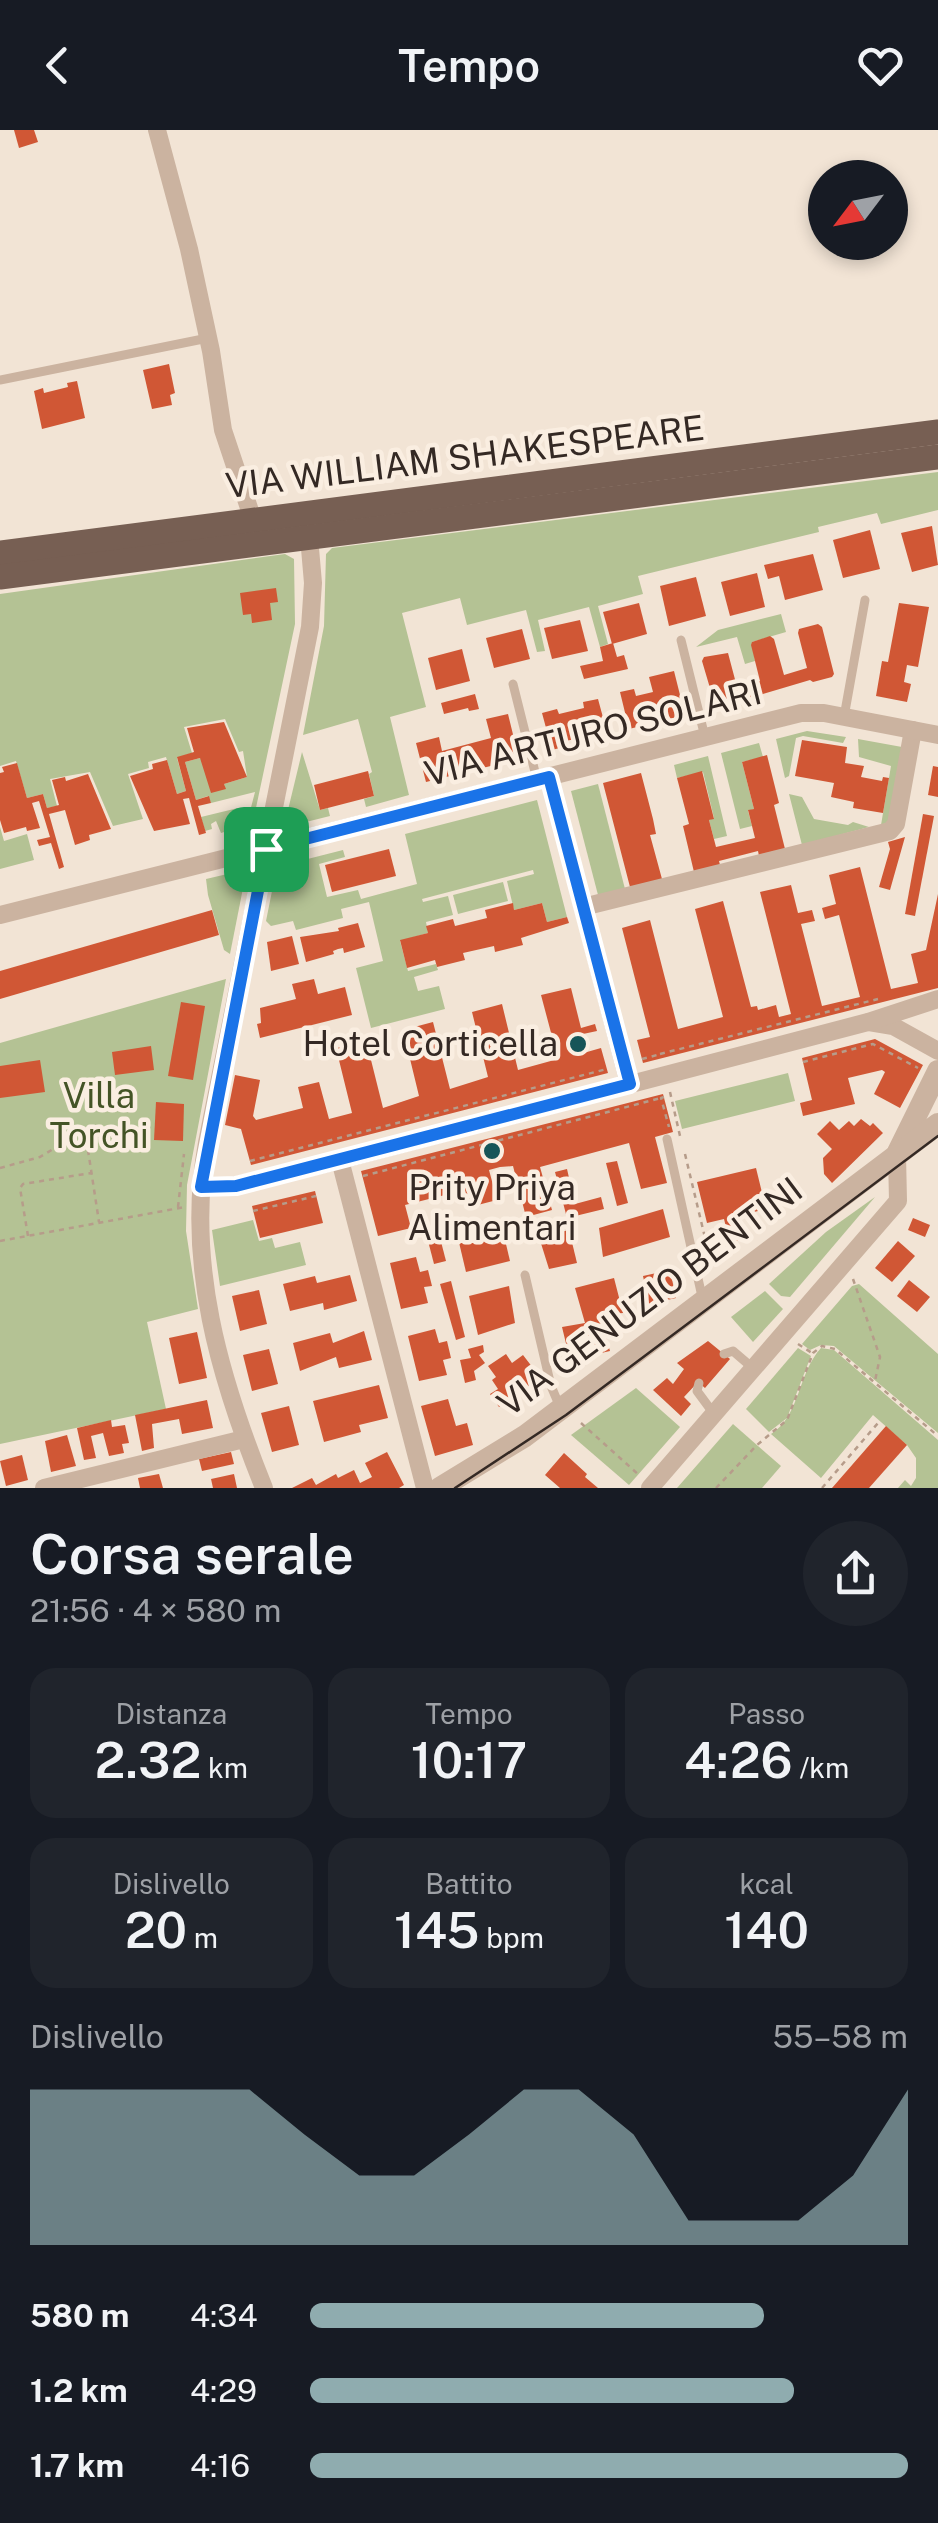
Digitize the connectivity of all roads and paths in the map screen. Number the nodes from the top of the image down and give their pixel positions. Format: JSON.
{"nodes":[{"id":1,"x":157,"y":130,"type":"edge"},
{"id":2,"x":208,"y":338,"type":"junction"},
{"id":3,"x":0,"y":380,"type":"edge"},
{"id":4,"x":938,"y":432,"type":"edge"},
{"id":5,"x":938,"y":457,"type":"edge"},
{"id":6,"x":253,"y":520,"type":"junction"},
{"id":7,"x":308,"y":536,"type":"junction"},
{"id":8,"x":0,"y":553,"type":"edge"},
{"id":9,"x":0,"y":577,"type":"edge"},
{"id":10,"x":865,"y":600,"type":"dead end"},
{"id":11,"x":681,"y":640,"type":"dead end"},
{"id":12,"x":513,"y":684,"type":"dead end"},
{"id":13,"x":844,"y":717,"type":"junction"},
{"id":14,"x":913,"y":730,"type":"junction"},
{"id":15,"x":938,"y":734,"type":"edge"},
{"id":16,"x":706,"y":737,"type":"junction"},
{"id":17,"x":543,"y":779,"type":"junction"},
{"id":18,"x":266,"y":849,"type":"junction"},
{"id":19,"x":583,"y":907,"type":"junction"},
{"id":20,"x":0,"y":914,"type":"edge"},
{"id":21,"x":884,"y":998,"type":"dead end"},
{"id":22,"x":938,"y":999,"type":"edge"},
{"id":23,"x":868,"y":1022,"type":"junction"},
{"id":24,"x":881,"y":1042,"type":"dead end"},
{"id":25,"x":873,"y":1044,"type":"junction"},
{"id":26,"x":938,"y":1051,"type":"edge"},
{"id":27,"x":642,"y":1059,"type":"dead end"},
{"id":28,"x":803,"y":1062,"type":"dead end"},
{"id":29,"x":607,"y":1069,"type":"dead end"},
{"id":30,"x":929,"y":1070,"type":"edge"},
{"id":31,"x":630,"y":1084,"type":"junction"},
{"id":32,"x":670,"y":1092,"type":"dead end"},
{"id":33,"x":938,"y":1124,"type":"edge"},
{"id":34,"x":668,"y":1136,"type":"joint"},
{"id":35,"x":680,"y":1136,"type":"dead end"},
{"id":36,"x":63,"y":1144,"type":"dead end"},
{"id":37,"x":88,"y":1150,"type":"dead end"},
{"id":38,"x":184,"y":1154,"type":"dead end"},
{"id":39,"x":684,"y":1154,"type":"dead end"},
{"id":40,"x":897,"y":1155,"type":"junction"},
{"id":41,"x":340,"y":1160,"type":"junction"},
{"id":42,"x":250,"y":1161,"type":"dead end"},
{"id":43,"x":0,"y":1168,"type":"edge"},
{"id":44,"x":90,"y":1173,"type":"junction"},
{"id":45,"x":363,"y":1176,"type":"dead end"},
{"id":46,"x":201,"y":1187,"type":"junction"},
{"id":47,"x":316,"y":1196,"type":"dead end"},
{"id":48,"x":189,"y":1207,"type":"dead end"},
{"id":49,"x":178,"y":1208,"type":"junction"},
{"id":50,"x":253,"y":1211,"type":"dead end"},
{"id":51,"x":99,"y":1223,"type":"junction"},
{"id":52,"x":28,"y":1236,"type":"junction"},
{"id":53,"x":0,"y":1241,"type":"edge"},
{"id":54,"x":525,"y":1275,"type":"dead end"},
{"id":55,"x":853,"y":1279,"type":"dead end"},
{"id":56,"x":715,"y":1280,"type":"dead end"},
{"id":57,"x":704,"y":1303,"type":"junction"},
{"id":58,"x":797,"y":1343,"type":"dead end"},
{"id":59,"x":724,"y":1354,"type":"dead end"},
{"id":60,"x":813,"y":1354,"type":"junction"},
{"id":61,"x":754,"y":1370,"type":"junction"},
{"id":62,"x":874,"y":1382,"type":"junction"},
{"id":63,"x":700,"y":1383,"type":"dead end"},
{"id":64,"x":562,"y":1409,"type":"junction"},
{"id":65,"x":714,"y":1414,"type":"junction"},
{"id":66,"x":581,"y":1423,"type":"dead end"},
{"id":67,"x":878,"y":1423,"type":"dead end"},
{"id":68,"x":938,"y":1436,"type":"edge"},
{"id":69,"x":244,"y":1439,"type":"junction"},
{"id":70,"x":646,"y":1482,"type":"edge"},
{"id":71,"x":44,"y":1488,"type":"edge"},
{"id":72,"x":264,"y":1488,"type":"edge"},
{"id":73,"x":425,"y":1488,"type":"edge"},
{"id":74,"x":440,"y":1488,"type":"edge"},
{"id":75,"x":716,"y":1488,"type":"edge"},
{"id":76,"x":822,"y":1488,"type":"edge"}],
"edges":[{"from":1,"to":2,"type":"street"},
{"from":2,"to":3,"type":"lane"},
{"from":2,"to":6,"type":"street"},
{"from":4,"to":6,"type":"main road","name":"VIA WILLIAM SHAKESPEARE"},
{"from":5,"to":7,"type":"main road","name":"VIA WILLIAM SHAKESPEARE"},
{"from":6,"to":8,"type":"main road","name":"VIA WILLIAM SHAKESPEARE"},
{"from":7,"to":9,"type":"main road","name":"VIA WILLIAM SHAKESPEARE"},
{"from":7,"to":18,"type":"street"},
{"from":10,"to":13,"type":"lane"},
{"from":11,"to":16,"type":"lane"},
{"from":12,"to":17,"type":"lane"},
{"from":13,"to":14,"type":"street","name":"VIA ARTURO SOLARI"},
{"from":13,"to":16,"type":"street","name":"VIA ARTURO SOLARI"},
{"from":14,"to":15,"type":"street","name":"VIA ARTURO SOLARI"},
{"from":14,"to":19,"type":"street"},
{"from":16,"to":17,"type":"street","name":"VIA ARTURO SOLARI"},
{"from":17,"to":18,"type":"street","name":"VIA ARTURO SOLARI"},
{"from":17,"to":19,"type":"street"},
{"from":18,"to":20,"type":"street","name":"VIA ARTURO SOLARI"},
{"from":18,"to":46,"type":"street"},
{"from":19,"to":31,"type":"street"},
{"from":21,"to":27,"type":"path"},
{"from":22,"to":23,"type":"street"},
{"from":23,"to":26,"type":"street"},
{"from":23,"to":31,"type":"street"},
{"from":24,"to":25,"type":"path"},
{"from":25,"to":28,"type":"path"},
{"from":25,"to":30,"type":"path"},
{"from":29,"to":42,"type":"path"},
{"from":30,"to":40,"type":"street"},
{"from":31,"to":41,"type":"street"},
{"from":32,"to":35,"type":"path"},
{"from":33,"to":40,"type":"street","name":"VIA GENUZIO BENTINI"},
{"from":34,"to":45,"type":"path"},
{"from":34,"to":57,"type":"lane"},
{"from":36,"to":43,"type":"path"},
{"from":37,"to":44,"type":"path"},
{"from":38,"to":49,"type":"path"},
{"from":39,"to":56,"type":"path"},
{"from":40,"to":57,"type":"street","name":"VIA GENUZIO BENTINI"},
{"from":40,"to":61,"type":"street"},
{"from":41,"to":46,"type":"street"},
{"from":41,"to":73,"type":"street"},
{"from":44,"to":51,"type":"path"},
{"from":44,"to":52,"type":"path"},
{"from":46,"to":69,"type":"street"},
{"from":47,"to":50,"type":"path"},
{"from":48,"to":49,"type":"path"},
{"from":49,"to":51,"type":"path"},
{"from":51,"to":52,"type":"path"},
{"from":52,"to":53,"type":"path"},
{"from":54,"to":64,"type":"lane"},
{"from":55,"to":62,"type":"path"},
{"from":57,"to":64,"type":"street","name":"VIA GENUZIO BENTINI"},
{"from":58,"to":60,"type":"path"},
{"from":59,"to":61,"type":"lane"},
{"from":60,"to":62,"type":"path"},
{"from":60,"to":75,"type":"path"},
{"from":61,"to":65,"type":"street"},
{"from":62,"to":68,"type":"path"},
{"from":63,"to":65,"type":"lane"},
{"from":64,"to":74,"type":"street","name":"VIA GENUZIO BENTINI"},
{"from":65,"to":70,"type":"street"},
{"from":66,"to":70,"type":"path"},
{"from":67,"to":76,"type":"path"},
{"from":69,"to":71,"type":"street"},
{"from":69,"to":72,"type":"street"}]}
